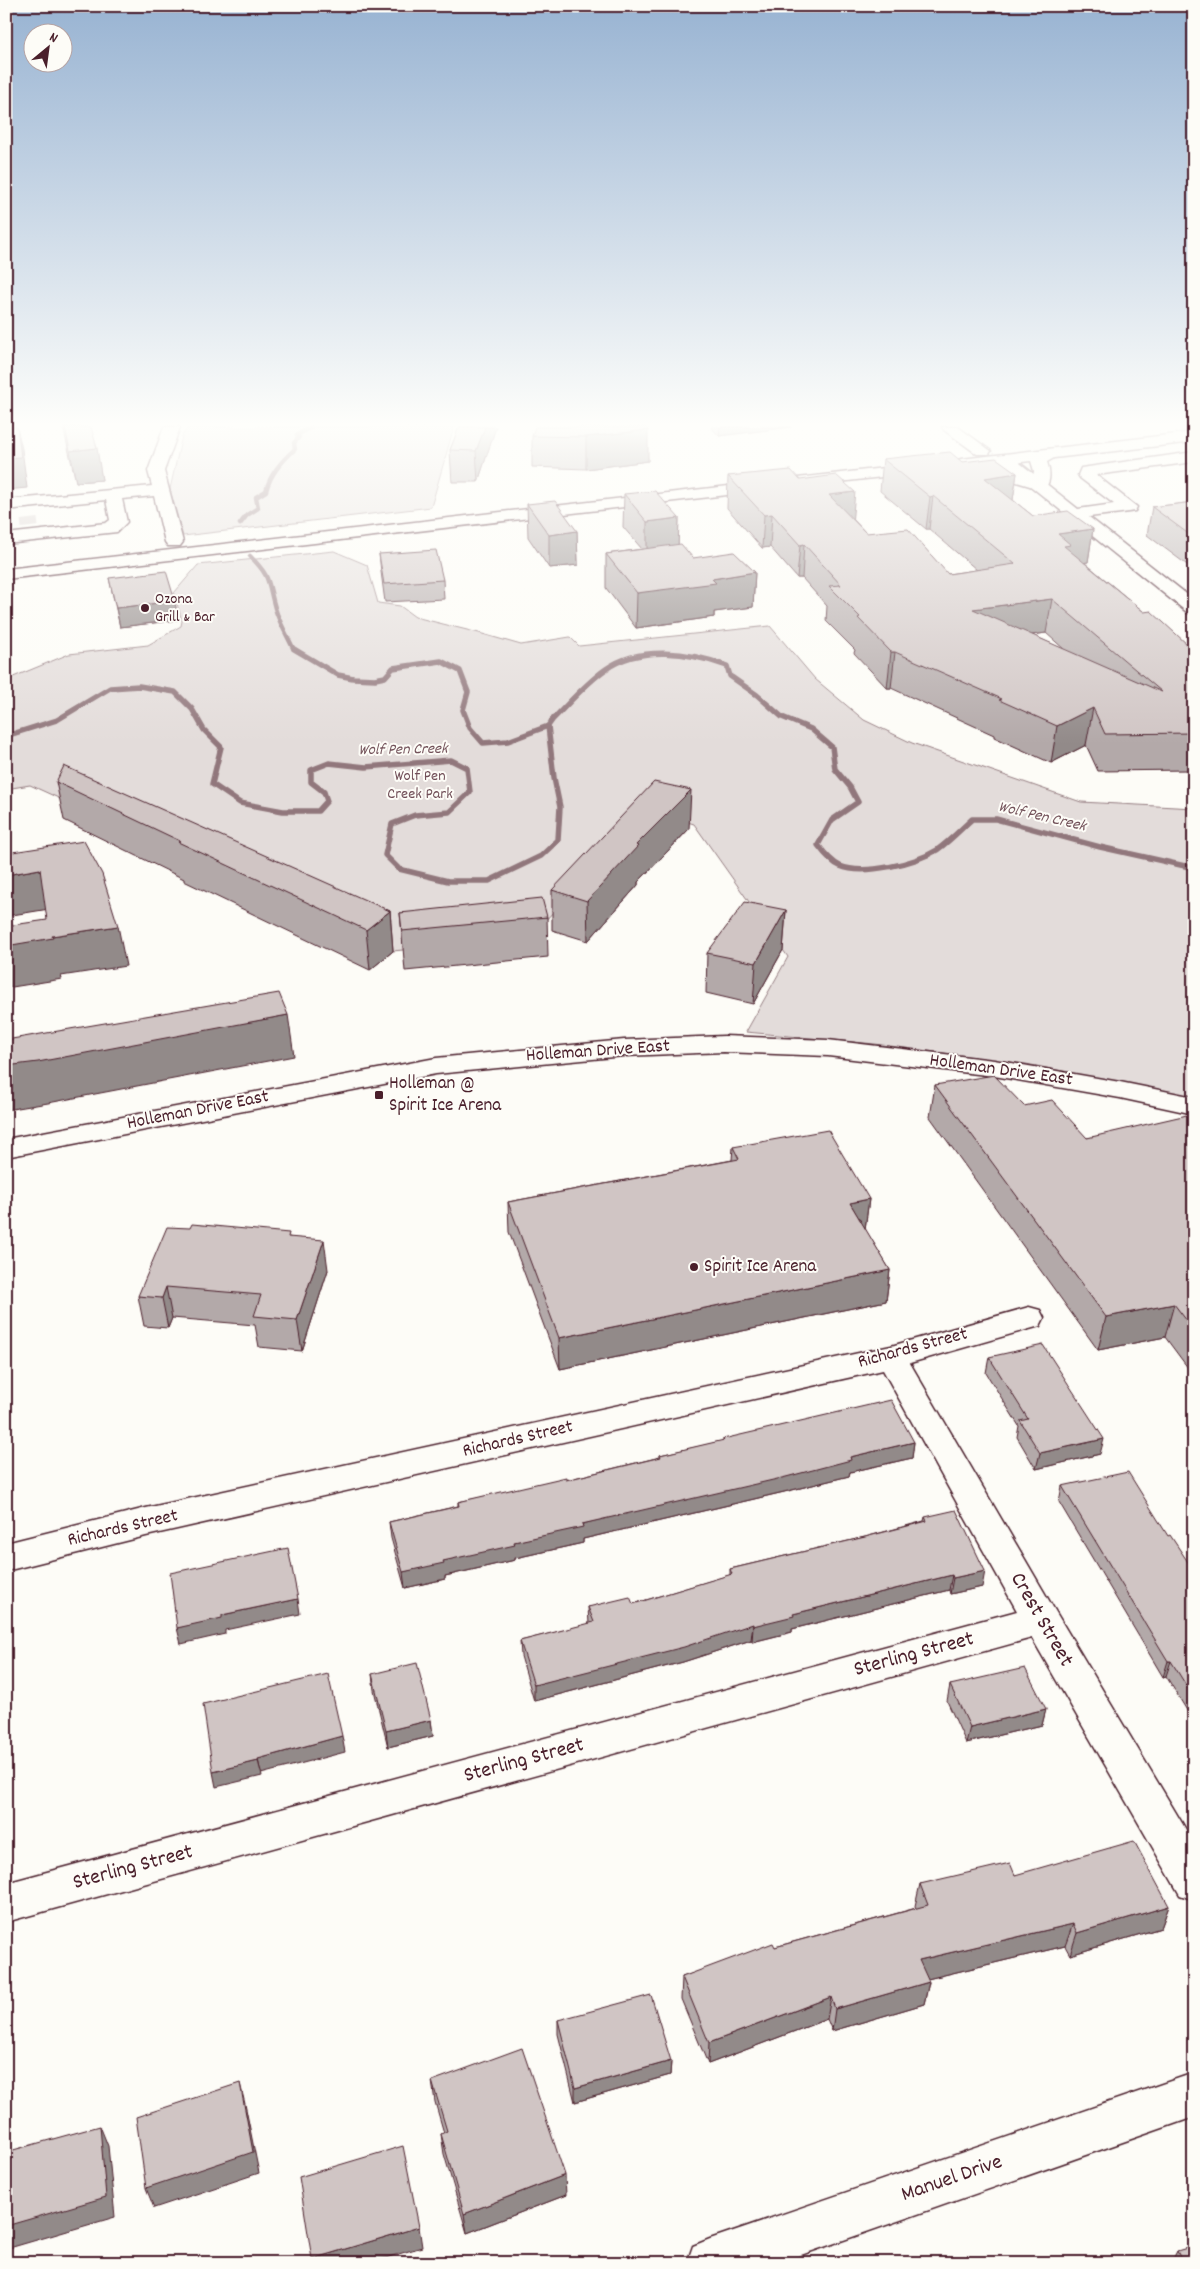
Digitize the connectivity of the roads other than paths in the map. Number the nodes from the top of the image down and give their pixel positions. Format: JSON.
{"nodes":[{"id":1,"x":18,"y":533,"type":"edge"},
{"id":2,"x":172,"y":533,"type":"edge"},
{"id":3,"x":255,"y":533,"type":"edge"},
{"id":4,"x":363,"y":533,"type":"edge"},
{"id":5,"x":1099,"y":533,"type":"edge"},
{"id":6,"x":6,"y":539,"type":"edge"},
{"id":7,"x":174,"y":542,"type":"junction"},
{"id":8,"x":6,"y":562,"type":"edge"},
{"id":9,"x":6,"y":574,"type":"edge"},
{"id":10,"x":1194,"y":609,"type":"edge"},
{"id":11,"x":1194,"y":1106,"type":"edge"},
{"id":12,"x":6,"y":1148,"type":"edge"},
{"id":13,"x":1029,"y":1318,"type":"dead end"},
{"id":14,"x":891,"y":1357,"type":"junction"},
{"id":15,"x":6,"y":1557,"type":"edge"},
{"id":16,"x":1041,"y":1620,"type":"junction"},
{"id":17,"x":1194,"y":1881,"type":"edge"},
{"id":18,"x":6,"y":1903,"type":"edge"},
{"id":19,"x":1194,"y":2095,"type":"edge"},
{"id":20,"x":710,"y":2263,"type":"edge"}],
"edges":[{"from":1,"to":6,"type":"main road"},
{"from":2,"to":7,"type":"main road"},
{"from":3,"to":7,"type":"main road"},
{"from":4,"to":9,"type":"main road"},
{"from":5,"to":10,"type":"main road"},
{"from":7,"to":8,"type":"main road"},
{"from":11,"to":12,"type":"main road","name":"Holleman Drive East"},
{"from":13,"to":14,"type":"main road","name":"Richards Street"},
{"from":14,"to":15,"type":"main road","name":"Richards Street"},
{"from":14,"to":16,"type":"main road","name":"Crest Street"},
{"from":16,"to":17,"type":"main road","name":"Crest Street"},
{"from":16,"to":18,"type":"main road","name":"Sterling Street"},
{"from":19,"to":20,"type":"main road","name":"Manuel Drive"}]}
